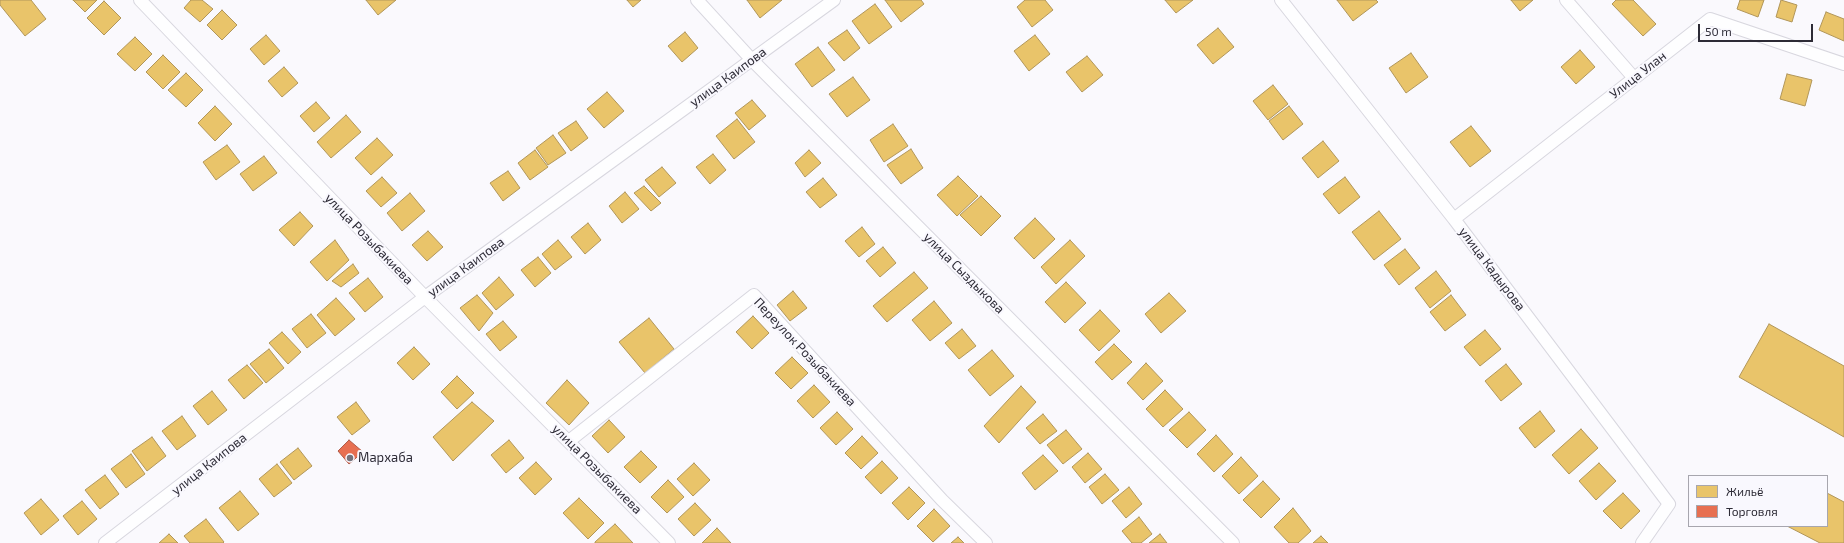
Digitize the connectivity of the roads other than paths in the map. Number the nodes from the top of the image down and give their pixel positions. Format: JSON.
{"nodes":[{"id":1,"x":140,"y":0,"type":"edge"},
{"id":2,"x":698,"y":0,"type":"edge"},
{"id":3,"x":834,"y":0,"type":"edge"},
{"id":4,"x":1281,"y":0,"type":"edge"},
{"id":5,"x":1566,"y":0,"type":"edge"},
{"id":6,"x":752,"y":60,"type":"junction"},
{"id":7,"x":1844,"y":64,"type":"edge"},
{"id":8,"x":1634,"y":78,"type":"junction"},
{"id":9,"x":1454,"y":219,"type":"junction"},
{"id":10,"x":425,"y":297,"type":"junction"},
{"id":11,"x":569,"y":441,"type":"junction"},
{"id":12,"x":105,"y":543,"type":"edge"},
{"id":13,"x":669,"y":543,"type":"edge"},
{"id":14,"x":986,"y":543,"type":"edge"},
{"id":15,"x":1233,"y":543,"type":"edge"},
{"id":16,"x":1642,"y":543,"type":"edge"}],
"edges":[{"from":1,"to":10,"type":"street","name":"улица Розыбакиева"},
{"from":2,"to":6,"type":"street","name":"улица Сыздыкова"},
{"from":3,"to":6,"type":"street","name":"улица Каипова"},
{"from":4,"to":9,"type":"street","name":"улица Кадырова"},
{"from":5,"to":8,"type":"street"},
{"from":6,"to":10,"type":"street","name":"улица Каипова"},
{"from":6,"to":15,"type":"street","name":"улица Сыздыкова"},
{"from":7,"to":8,"type":"street","name":"Улица Улан"},
{"from":8,"to":9,"type":"street","name":"Улица Улан"},
{"from":9,"to":16,"type":"street","name":"улица Кадырова"},
{"from":10,"to":11,"type":"street","name":"улица Розыбакиева"},
{"from":10,"to":12,"type":"street","name":"улица Каипова"},
{"from":11,"to":13,"type":"street","name":"улица Розыбакиева"},
{"from":11,"to":14,"type":"street","name":"Переулок Розыбакиева"}]}
